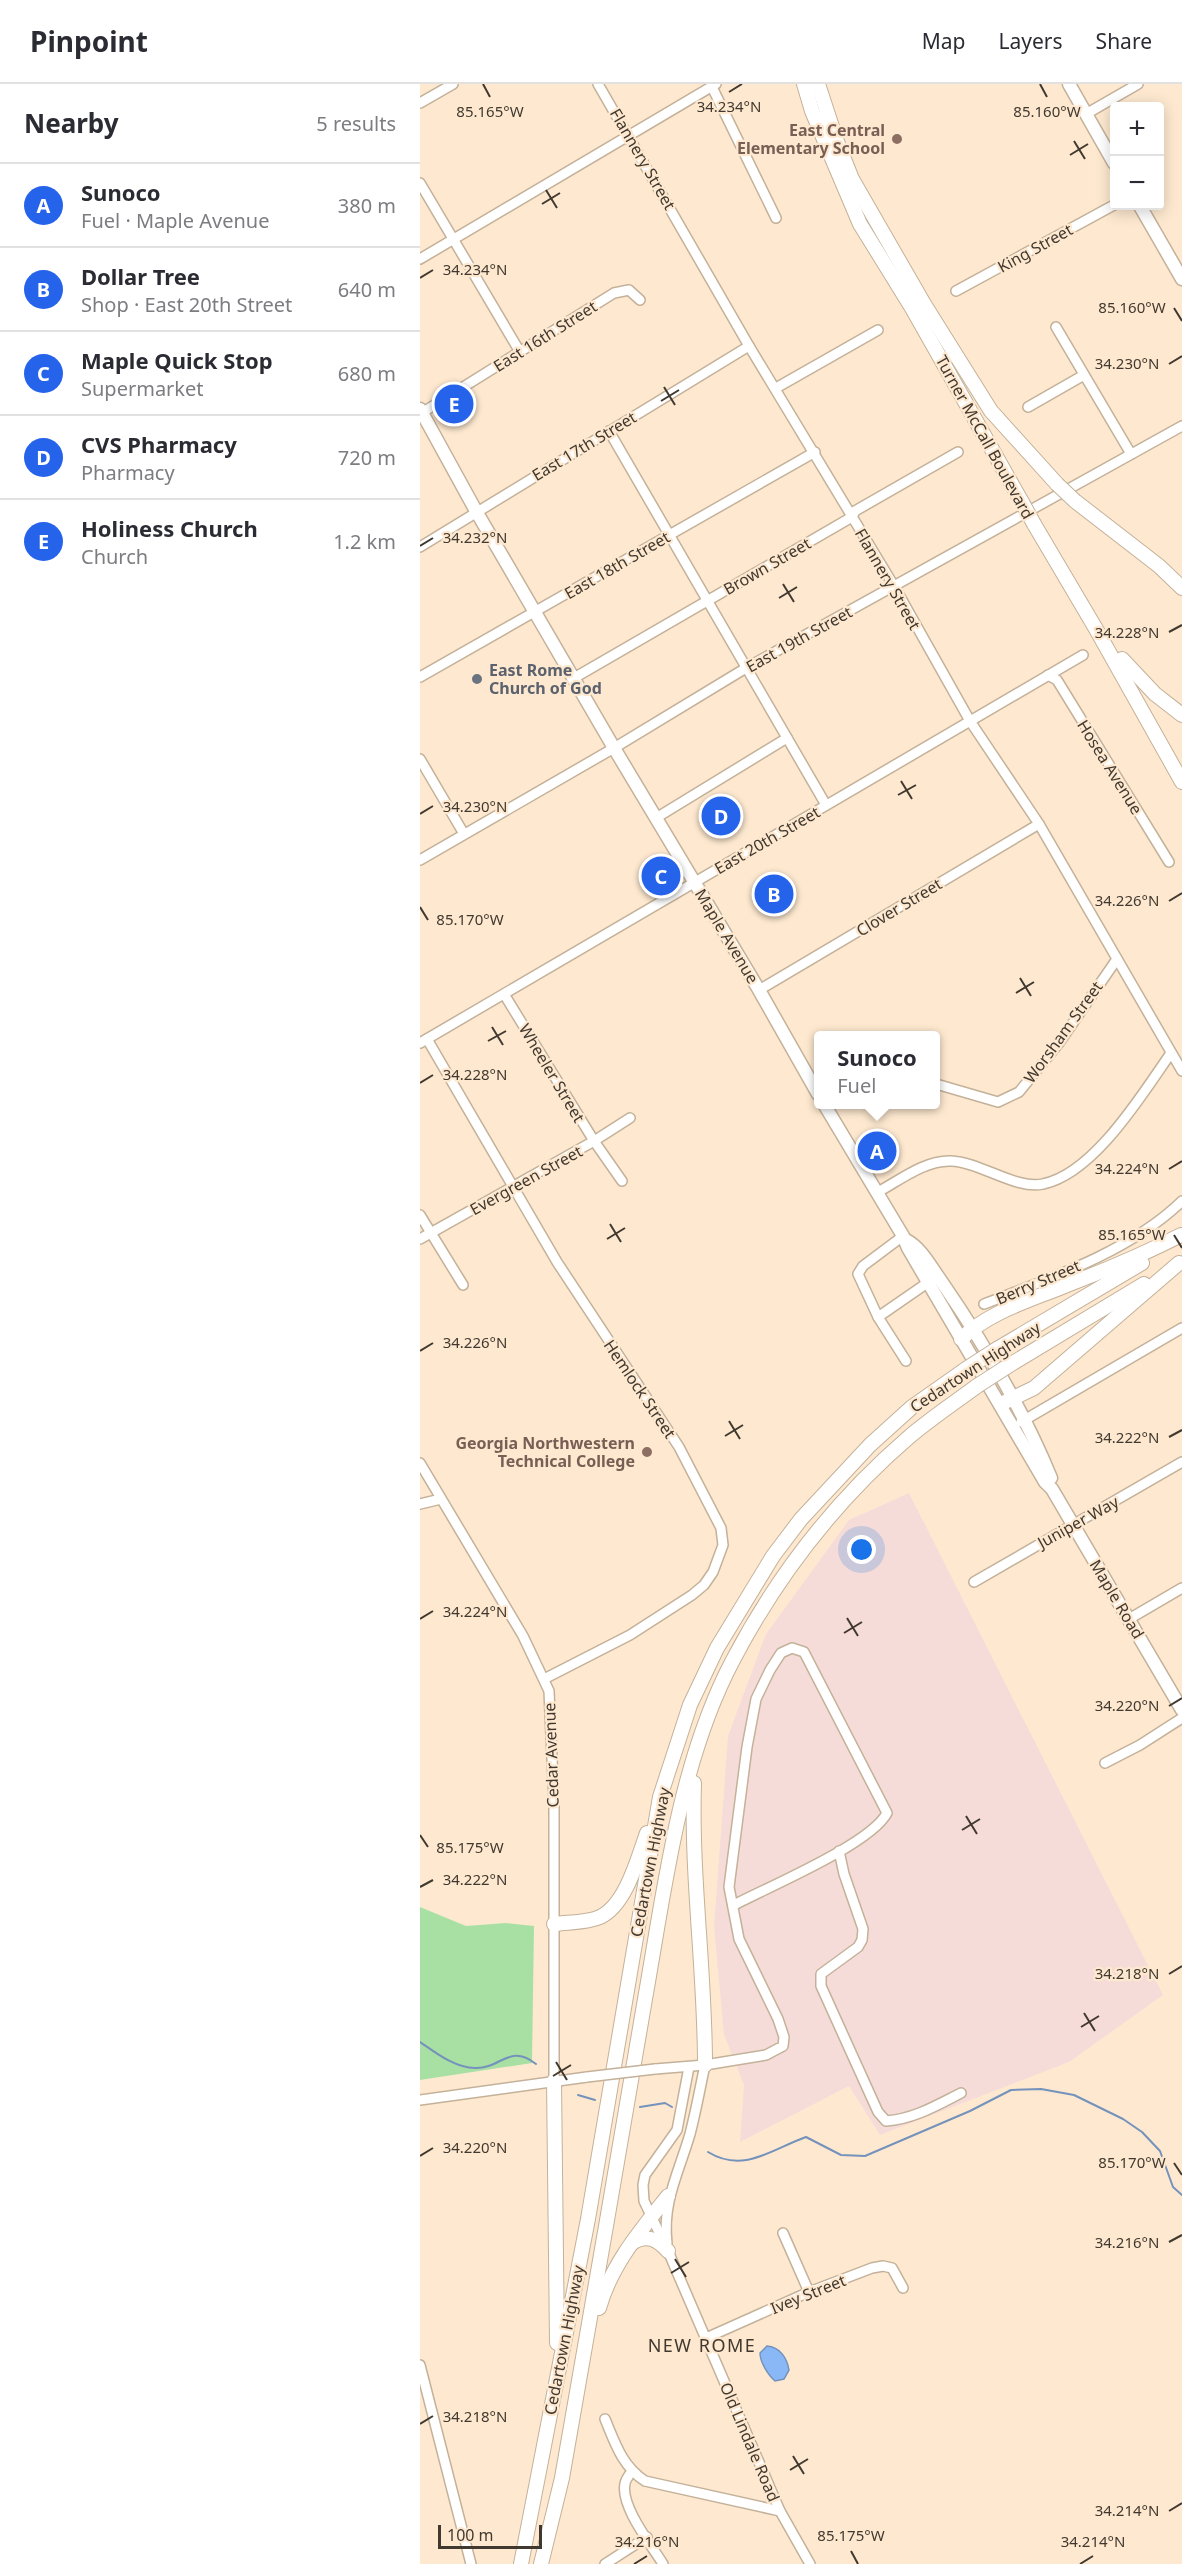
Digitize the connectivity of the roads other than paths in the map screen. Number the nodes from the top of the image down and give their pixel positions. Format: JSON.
{"nodes":[{"id":1,"x":453,"y":84,"type":"edge"},
{"id":2,"x":598,"y":84,"type":"edge"},
{"id":3,"x":804,"y":84,"type":"edge"},
{"id":4,"x":818,"y":84,"type":"edge"},
{"id":5,"x":1068,"y":84,"type":"edge"},
{"id":6,"x":1138,"y":84,"type":"edge"},
{"id":7,"x":714,"y":85,"type":"edge"},
{"id":8,"x":420,"y":103,"type":"edge"},
{"id":9,"x":1086,"y":114,"type":"junction"},
{"id":10,"x":629,"y":134,"type":"junction"},
{"id":11,"x":1110,"y":156,"type":"edge"},
{"id":12,"x":420,"y":183,"type":"edge"},
{"id":13,"x":1110,"y":207,"type":"edge"},
{"id":14,"x":1142,"y":210,"type":"edge"},
{"id":15,"x":776,"y":218,"type":"dead end"},
{"id":16,"x":453,"y":239,"type":"junction"},
{"id":17,"x":420,"y":259,"type":"edge"},
{"id":18,"x":1182,"y":279,"type":"edge"},
{"id":19,"x":956,"y":291,"type":"dead end"},
{"id":20,"x":640,"y":300,"type":"dead end"},
{"id":21,"x":1056,"y":327,"type":"dead end"},
{"id":22,"x":878,"y":330,"type":"dead end"},
{"id":23,"x":749,"y":346,"type":"junction"},
{"id":24,"x":520,"y":352,"type":"junction"},
{"id":25,"x":1084,"y":375,"type":"junction"},
{"id":26,"x":776,"y":387,"type":"junction"},
{"id":27,"x":1028,"y":407,"type":"dead end"},
{"id":28,"x":421,"y":412,"type":"edge"},
{"id":29,"x":1182,"y":426,"type":"edge"},
{"id":30,"x":609,"y":431,"type":"junction"},
{"id":31,"x":815,"y":452,"type":"junction"},
{"id":32,"x":958,"y":452,"type":"dead end"},
{"id":33,"x":1131,"y":454,"type":"junction"},
{"id":34,"x":477,"y":511,"type":"junction"},
{"id":35,"x":852,"y":517,"type":"junction"},
{"id":36,"x":669,"y":535,"type":"junction"},
{"id":37,"x":420,"y":547,"type":"edge"},
{"id":38,"x":1159,"y":566,"type":"junction"},
{"id":39,"x":1182,"y":580,"type":"edge"},
{"id":40,"x":894,"y":586,"type":"junction"},
{"id":41,"x":1182,"y":588,"type":"edge"},
{"id":42,"x":1077,"y":596,"type":"junction"},
{"id":43,"x":708,"y":601,"type":"junction"},
{"id":44,"x":535,"y":612,"type":"junction"},
{"id":45,"x":1083,"y":654,"type":"dead end"},
{"id":46,"x":746,"y":668,"type":"junction"},
{"id":47,"x":1048,"y":675,"type":"junction"},
{"id":48,"x":420,"y":677,"type":"edge"},
{"id":49,"x":574,"y":678,"type":"junction"},
{"id":50,"x":1182,"y":715,"type":"edge"},
{"id":51,"x":970,"y":721,"type":"junction"},
{"id":52,"x":787,"y":738,"type":"junction"},
{"id":53,"x":614,"y":748,"type":"junction"},
{"id":54,"x":420,"y":759,"type":"edge"},
{"id":55,"x":1182,"y":782,"type":"edge"},
{"id":56,"x":826,"y":805,"type":"junction"},
{"id":57,"x":656,"y":818,"type":"junction"},
{"id":58,"x":1039,"y":824,"type":"junction"},
{"id":59,"x":464,"y":834,"type":"junction"},
{"id":60,"x":420,"y":860,"type":"edge"},
{"id":61,"x":1169,"y":862,"type":"dead end"},
{"id":62,"x":696,"y":882,"type":"junction"},
{"id":63,"x":1117,"y":959,"type":"junction"},
{"id":64,"x":759,"y":990,"type":"junction"},
{"id":65,"x":504,"y":994,"type":"junction"},
{"id":66,"x":423,"y":1041,"type":"edge"},
{"id":67,"x":1172,"y":1053,"type":"junction"},
{"id":68,"x":1182,"y":1071,"type":"edge"},
{"id":69,"x":814,"y":1085,"type":"edge"},
{"id":70,"x":940,"y":1085,"type":"edge"},
{"id":71,"x":828,"y":1109,"type":"edge"},
{"id":72,"x":630,"y":1118,"type":"dead end"},
{"id":73,"x":594,"y":1141,"type":"junction"},
{"id":74,"x":622,"y":1181,"type":"dead end"},
{"id":75,"x":513,"y":1187,"type":"junction"},
{"id":76,"x":876,"y":1193,"type":"junction"},
{"id":77,"x":1182,"y":1201,"type":"edge"},
{"id":78,"x":420,"y":1215,"type":"edge"},
{"id":79,"x":430,"y":1233,"type":"junction"},
{"id":80,"x":1182,"y":1235,"type":"edge"},
{"id":81,"x":905,"y":1238,"type":"junction"},
{"id":82,"x":420,"y":1239,"type":"edge"},
{"id":83,"x":1180,"y":1262,"type":"edge"},
{"id":84,"x":933,"y":1280,"type":"junction"},
{"id":85,"x":463,"y":1285,"type":"dead end"},
{"id":86,"x":984,"y":1304,"type":"dead end"},
{"id":87,"x":879,"y":1317,"type":"junction"},
{"id":88,"x":972,"y":1328,"type":"junction"},
{"id":89,"x":1182,"y":1328,"type":"edge"},
{"id":90,"x":961,"y":1339,"type":"junction"},
{"id":91,"x":906,"y":1361,"type":"dead end"},
{"id":92,"x":993,"y":1366,"type":"joint"},
{"id":93,"x":980,"y":1380,"type":"junction"},
{"id":94,"x":1006,"y":1401,"type":"junction"},
{"id":95,"x":1019,"y":1423,"type":"junction"},
{"id":96,"x":1182,"y":1462,"type":"edge"},
{"id":97,"x":420,"y":1463,"type":"edge"},
{"id":98,"x":441,"y":1499,"type":"junction"},
{"id":99,"x":420,"y":1504,"type":"edge"},
{"id":100,"x":1072,"y":1526,"type":"junction"},
{"id":101,"x":974,"y":1582,"type":"dead end"},
{"id":102,"x":1182,"y":1588,"type":"edge"},
{"id":103,"x":1129,"y":1619,"type":"junction"},
{"id":104,"x":544,"y":1679,"type":"junction"},
{"id":105,"x":1182,"y":1710,"type":"edge"},
{"id":106,"x":1182,"y":1718,"type":"edge"},
{"id":107,"x":695,"y":1757,"type":"junction"},
{"id":108,"x":1104,"y":1763,"type":"dead end"},
{"id":109,"x":660,"y":1797,"type":"junction"},
{"id":110,"x":839,"y":1851,"type":"junction"},
{"id":111,"x":734,"y":1905,"type":"junction"},
{"id":112,"x":554,"y":1924,"type":"junction"},
{"id":113,"x":705,"y":2065,"type":"junction"},
{"id":114,"x":689,"y":2067,"type":"junction"},
{"id":115,"x":554,"y":2081,"type":"junction"},
{"id":116,"x":961,"y":2093,"type":"dead end"},
{"id":117,"x":420,"y":2100,"type":"edge"},
{"id":118,"x":669,"y":2196,"type":"junction"},
{"id":119,"x":651,"y":2218,"type":"junction"},
{"id":120,"x":783,"y":2233,"type":"dead end"},
{"id":121,"x":632,"y":2243,"type":"junction"},
{"id":122,"x":668,"y":2252,"type":"junction"},
{"id":123,"x":903,"y":2288,"type":"dead end"},
{"id":124,"x":809,"y":2292,"type":"junction"},
{"id":125,"x":588,"y":2334,"type":"junction"},
{"id":126,"x":706,"y":2338,"type":"junction"},
{"id":127,"x":420,"y":2365,"type":"edge"},
{"id":128,"x":557,"y":2372,"type":"junction"},
{"id":129,"x":605,"y":2419,"type":"dead end"},
{"id":130,"x":631,"y":2472,"type":"junction"},
{"id":131,"x":780,"y":2511,"type":"junction"},
{"id":132,"x":647,"y":2537,"type":"junction"},
{"id":133,"x":471,"y":2564,"type":"edge"},
{"id":134,"x":521,"y":2564,"type":"edge"},
{"id":135,"x":541,"y":2564,"type":"edge"},
{"id":136,"x":605,"y":2564,"type":"edge"},
{"id":137,"x":663,"y":2564,"type":"edge"},
{"id":138,"x":810,"y":2564,"type":"edge"}],
"edges":[{"from":1,"to":8,"type":"street"},
{"from":2,"to":10,"type":"street","name":"Flannery Street"},
{"from":3,"to":42,"type":"highway","name":"Turner McCall Boulevard","bridge":true},
{"from":4,"to":38,"type":"highway","name":"Turner McCall Boulevard","bridge":true},
{"from":5,"to":9,"type":"main road"},
{"from":6,"to":9,"type":"street"},
{"from":7,"to":10,"type":"street"},
{"from":7,"to":15,"type":"street"},
{"from":9,"to":11,"type":"main road"},
{"from":10,"to":16,"type":"street"},
{"from":10,"to":23,"type":"street","name":"Flannery Street"},
{"from":12,"to":16,"type":"street"},
{"from":13,"to":19,"type":"street","name":"King Street"},
{"from":14,"to":18,"type":"main road"},
{"from":16,"to":17,"type":"street"},
{"from":16,"to":24,"type":"street"},
{"from":20,"to":24,"type":"street","name":"East 16th Street"},
{"from":21,"to":25,"type":"street"},
{"from":22,"to":26,"type":"street"},
{"from":23,"to":26,"type":"street","name":"Flannery Street"},
{"from":23,"to":30,"type":"street","name":"East 17th Street"},
{"from":24,"to":28,"type":"street","name":"East 16th Street"},
{"from":25,"to":27,"type":"street"},
{"from":25,"to":33,"type":"street"},
{"from":26,"to":31,"type":"street","name":"Flannery Street"},
{"from":28,"to":34,"type":"main road","name":"Maple Avenue"},
{"from":29,"to":33,"type":"street","name":"East 19th Street"},
{"from":30,"to":34,"type":"street","name":"East 17th Street"},
{"from":30,"to":36,"type":"street"},
{"from":31,"to":35,"type":"street","name":"Flannery Street"},
{"from":31,"to":36,"type":"street","name":"East 18th Street"},
{"from":32,"to":35,"type":"street","name":"Brown Street"},
{"from":33,"to":40,"type":"street","name":"East 19th Street"},
{"from":34,"to":37,"type":"street","name":"East 17th Street"},
{"from":34,"to":44,"type":"main road","name":"Maple Avenue"},
{"from":35,"to":40,"type":"street","name":"Flannery Street"},
{"from":35,"to":43,"type":"street","name":"Brown Street"},
{"from":36,"to":43,"type":"street"},
{"from":36,"to":44,"type":"street","name":"East 18th Street"},
{"from":38,"to":39,"type":"highway"},
{"from":38,"to":41,"type":"highway","name":"Turner McCall Boulevard"},
{"from":40,"to":46,"type":"street","name":"East 19th Street"},
{"from":40,"to":51,"type":"street","name":"Flannery Street"},
{"from":42,"to":50,"type":"highway"},
{"from":42,"to":55,"type":"highway","name":"Turner McCall Boulevard"},
{"from":43,"to":46,"type":"street"},
{"from":43,"to":49,"type":"street","name":"Brown Street"},
{"from":44,"to":48,"type":"street","name":"East 18th Street"},
{"from":44,"to":49,"type":"main road","name":"Maple Avenue"},
{"from":45,"to":47,"type":"street","name":"East 20th Street"},
{"from":46,"to":52,"type":"street"},
{"from":46,"to":53,"type":"street","name":"East 19th Street"},
{"from":47,"to":51,"type":"street","name":"East 20th Street"},
{"from":47,"to":61,"type":"street","name":"Hosea Avenue"},
{"from":49,"to":53,"type":"main road","name":"Maple Avenue"},
{"from":51,"to":56,"type":"street","name":"East 20th Street"},
{"from":51,"to":58,"type":"street","name":"Flannery Street"},
{"from":52,"to":56,"type":"street"},
{"from":52,"to":57,"type":"street"},
{"from":53,"to":57,"type":"main road","name":"Maple Avenue"},
{"from":53,"to":59,"type":"street","name":"East 19th Street"},
{"from":54,"to":59,"type":"street"},
{"from":56,"to":62,"type":"street","name":"East 20th Street"},
{"from":57,"to":62,"type":"main road","name":"Maple Avenue"},
{"from":58,"to":63,"type":"street","name":"Flannery Street"},
{"from":58,"to":64,"type":"street","name":"Clover Street"},
{"from":59,"to":60,"type":"street","name":"East 19th Street"},
{"from":62,"to":64,"type":"main road","name":"Maple Avenue"},
{"from":62,"to":65,"type":"street","name":"East 20th Street"},
{"from":63,"to":67,"type":"street","name":"Flannery Street"},
{"from":63,"to":70,"type":"street","name":"Worsham Street"},
{"from":64,"to":69,"type":"main road","name":"Maple Avenue"},
{"from":65,"to":66,"type":"street","name":"East 20th Street"},
{"from":65,"to":73,"type":"street","name":"Wheeler Street"},
{"from":66,"to":75,"type":"street","name":"Hemlock Street"},
{"from":67,"to":68,"type":"street","name":"Flannery Street"},
{"from":67,"to":76,"type":"street"},
{"from":71,"to":76,"type":"main road","name":"Maple Avenue"},
{"from":72,"to":73,"type":"street","name":"Evergreen Street"},
{"from":73,"to":74,"type":"street","name":"Wheeler Street"},
{"from":73,"to":75,"type":"street","name":"Evergreen Street"},
{"from":75,"to":79,"type":"street","name":"Evergreen Street"},
{"from":75,"to":104,"type":"street","name":"Hemlock Street"},
{"from":76,"to":81,"type":"main road","name":"Maple Avenue"},
{"from":77,"to":86,"type":"street","name":"Berry Street"},
{"from":78,"to":79,"type":"street"},
{"from":79,"to":82,"type":"street","name":"Evergreen Street"},
{"from":79,"to":85,"type":"street"},
{"from":80,"to":88,"type":"highway"},
{"from":80,"to":109,"type":"highway","name":"Cedartown Highway","bridge":true},
{"from":81,"to":84,"type":"main road","name":"Maple Avenue"},
{"from":81,"to":87,"type":"street"},
{"from":83,"to":93,"type":"highway","name":"Cedartown Highway","bridge":true},
{"from":83,"to":94,"type":"highway"},
{"from":84,"to":87,"type":"street"},
{"from":84,"to":88,"type":"main road","name":"Maple Avenue"},
{"from":84,"to":90,"type":"main road","name":"Maple Avenue"},
{"from":87,"to":91,"type":"street"},
{"from":88,"to":90,"type":"highway"},
{"from":88,"to":92,"type":"main road","name":"Maple Avenue"},
{"from":89,"to":95,"type":"street"},
{"from":90,"to":93,"type":"main road","name":"Maple Avenue"},
{"from":92,"to":94,"type":"main road","name":"Maple Road"},
{"from":93,"to":94,"type":"main road","name":"Maple Road"},
{"from":93,"to":107,"type":"highway","name":"Cedartown Highway"},
{"from":94,"to":95,"type":"main road","name":"Maple Road"},
{"from":95,"to":100,"type":"main road","name":"Maple Road"},
{"from":96,"to":100,"type":"street","name":"Juniper Way"},
{"from":97,"to":98,"type":"street","name":"Cedar Avenue"},
{"from":98,"to":99,"type":"street"},
{"from":98,"to":104,"type":"street","name":"Cedar Avenue"},
{"from":100,"to":101,"type":"street","name":"Juniper Way"},
{"from":100,"to":103,"type":"main road","name":"Maple Road"},
{"from":102,"to":103,"type":"street"},
{"from":103,"to":105,"type":"main road","name":"Maple Road"},
{"from":104,"to":112,"type":"street","name":"Cedar Avenue"},
{"from":106,"to":108,"type":"street"},
{"from":107,"to":113,"type":"highway"},
{"from":107,"to":125,"type":"highway","name":"Cedartown Highway"},
{"from":109,"to":112,"type":"highway"},
{"from":109,"to":128,"type":"highway","name":"Cedartown Highway"},
{"from":110,"to":111,"type":"street"},
{"from":110,"to":111,"type":"street"},
{"from":110,"to":116,"type":"street"},
{"from":111,"to":113,"type":"street"},
{"from":112,"to":115,"type":"street","name":"Cedar Avenue"},
{"from":113,"to":114,"type":"street"},
{"from":113,"to":118,"type":"street","name":"Old Lindale Road"},
{"from":114,"to":115,"type":"street","bridge":true},
{"from":114,"to":119,"type":"street","name":"Old Lindale Road"},
{"from":115,"to":117,"type":"street"},
{"from":115,"to":128,"type":"highway"},
{"from":118,"to":119,"type":"highway"},
{"from":118,"to":122,"type":"street","name":"Old Lindale Road"},
{"from":119,"to":121,"type":"highway"},
{"from":119,"to":122,"type":"street","name":"Old Lindale Road"},
{"from":120,"to":124,"type":"street"},
{"from":121,"to":122,"type":"highway"},
{"from":121,"to":125,"type":"highway"},
{"from":122,"to":126,"type":"street","name":"Old Lindale Road"},
{"from":123,"to":124,"type":"street","name":"Ivey Street"},
{"from":124,"to":126,"type":"street","name":"Ivey Street"},
{"from":125,"to":135,"type":"highway","name":"Cedartown Highway"},
{"from":126,"to":131,"type":"street","name":"Old Lindale Road"},
{"from":127,"to":133,"type":"street"},
{"from":128,"to":134,"type":"highway","name":"Cedartown Highway"},
{"from":129,"to":130,"type":"street"},
{"from":130,"to":131,"type":"street"},
{"from":130,"to":132,"type":"street"},
{"from":131,"to":138,"type":"street","name":"Old Lindale Road"},
{"from":132,"to":136,"type":"street"},
{"from":132,"to":137,"type":"street"}]}
